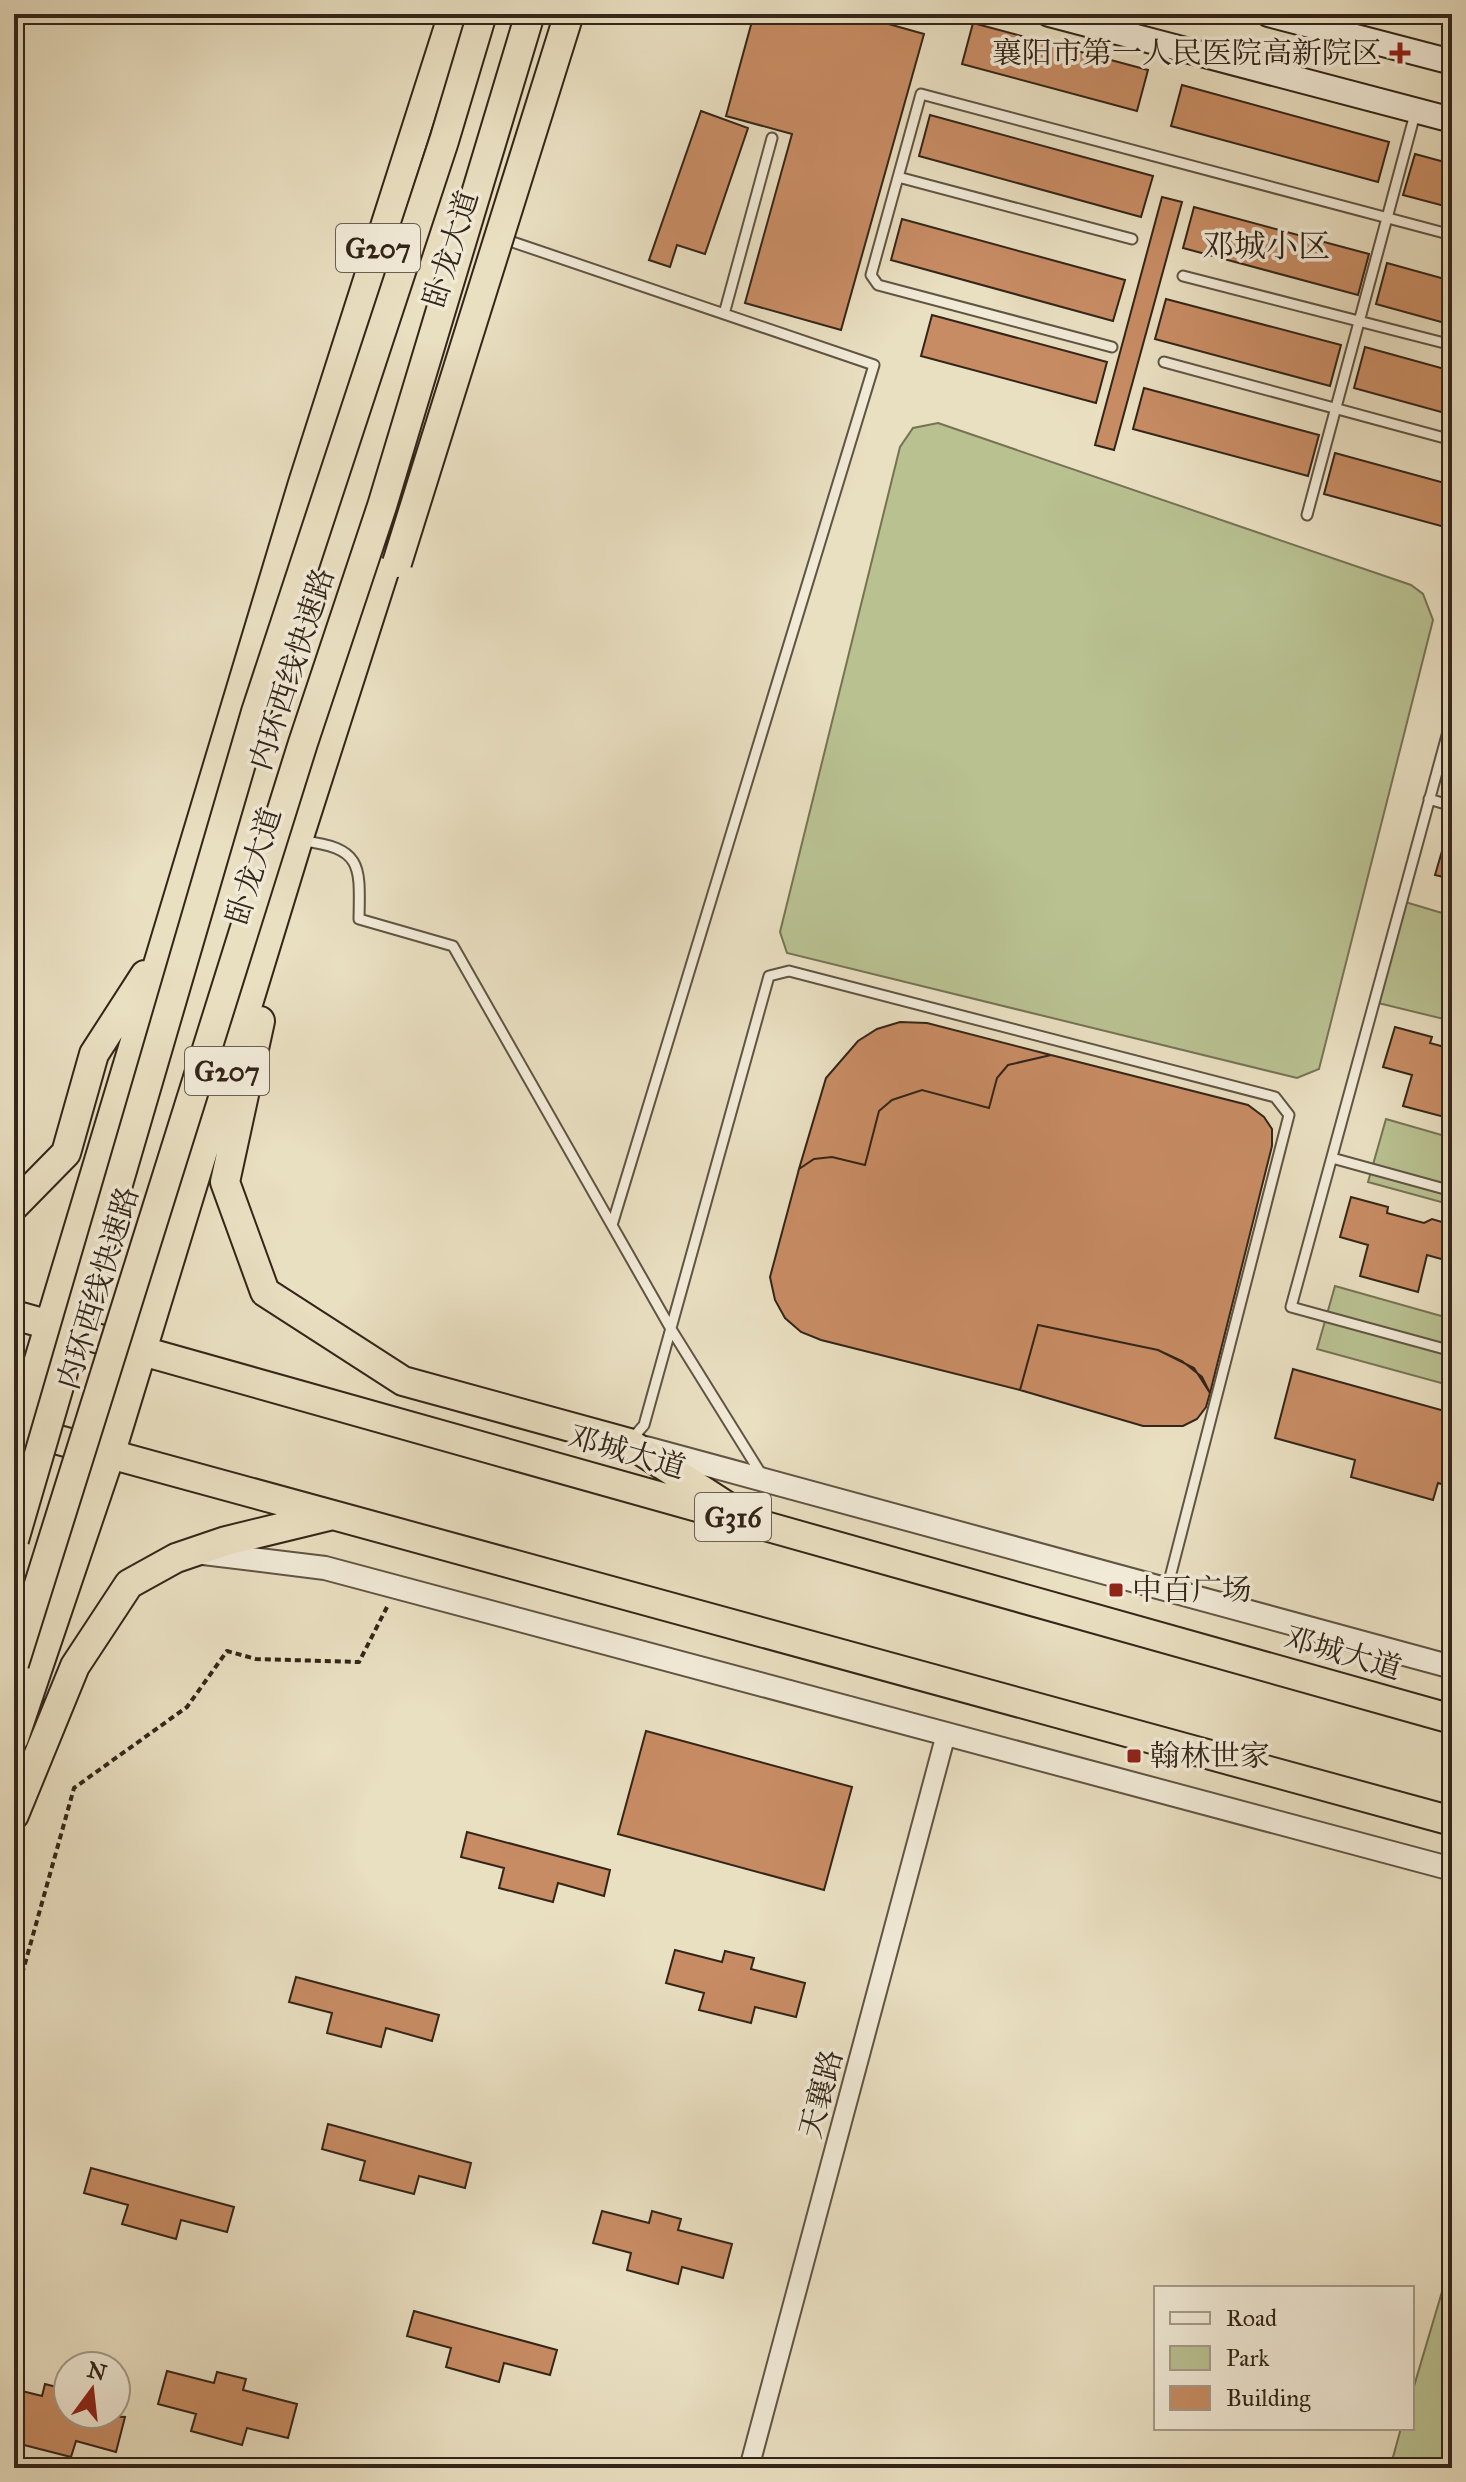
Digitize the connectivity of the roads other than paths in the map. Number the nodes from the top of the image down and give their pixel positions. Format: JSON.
{"nodes":[{"id":1,"x":441,"y":14,"type":"edge"},
{"id":2,"x":453,"y":14,"type":"edge"},
{"id":3,"x":482,"y":14,"type":"edge"},
{"id":4,"x":530,"y":14,"type":"edge"},
{"id":5,"x":559,"y":14,"type":"edge"},
{"id":6,"x":569,"y":14,"type":"edge"},
{"id":7,"x":1049,"y":14,"type":"edge"},
{"id":8,"x":1268,"y":14,"type":"edge"},
{"id":9,"x":1452,"y":62,"type":"edge"},
{"id":10,"x":1416,"y":110,"type":"junction"},
{"id":11,"x":1452,"y":120,"type":"edge"},
{"id":12,"x":772,"y":138,"type":"dead end"},
{"id":13,"x":898,"y":177,"type":"junction"},
{"id":14,"x":1387,"y":217,"type":"junction"},
{"id":15,"x":491,"y":235,"type":"junction"},
{"id":16,"x":1452,"y":235,"type":"edge"},
{"id":17,"x":1132,"y":239,"type":"dead end"},
{"id":18,"x":1183,"y":276,"type":"dead end"},
{"id":19,"x":724,"y":314,"type":"junction"},
{"id":20,"x":1359,"y":321,"type":"junction"},
{"id":21,"x":1452,"y":345,"type":"edge"},
{"id":22,"x":1112,"y":347,"type":"dead end"},
{"id":23,"x":1164,"y":362,"type":"dead end"},
{"id":24,"x":1336,"y":408,"type":"junction"},
{"id":25,"x":1452,"y":440,"type":"edge"},
{"id":26,"x":1307,"y":515,"type":"dead end"},
{"id":27,"x":1452,"y":717,"type":"edge"},
{"id":28,"x":330,"y":739,"type":"junction"},
{"id":29,"x":1429,"y":799,"type":"junction"},
{"id":30,"x":1452,"y":806,"type":"edge"},
{"id":31,"x":205,"y":807,"type":"junction"},
{"id":32,"x":298,"y":840,"type":"junction"},
{"id":33,"x":162,"y":948,"type":"junction"},
{"id":34,"x":1332,"y":1158,"type":"junction"},
{"id":35,"x":1452,"y":1191,"type":"edge"},
{"id":36,"x":14,"y":1206,"type":"edge"},
{"id":37,"x":612,"y":1225,"type":"junction"},
{"id":38,"x":14,"y":1315,"type":"edge"},
{"id":39,"x":52,"y":1324,"type":"junction"},
{"id":40,"x":671,"y":1329,"type":"junction"},
{"id":41,"x":141,"y":1351,"type":"junction"},
{"id":42,"x":1452,"y":1351,"type":"edge"},
{"id":43,"x":15,"y":1434,"type":"edge"},
{"id":44,"x":629,"y":1443,"type":"junction"},
{"id":45,"x":110,"y":1455,"type":"junction"},
{"id":46,"x":764,"y":1479,"type":"junction"},
{"id":47,"x":333,"y":1515,"type":"junction"},
{"id":48,"x":751,"y":1522,"type":"junction"},
{"id":49,"x":14,"y":1540,"type":"edge"},
{"id":50,"x":194,"y":1552,"type":"junction"},
{"id":51,"x":1167,"y":1589,"type":"junction"},
{"id":52,"x":14,"y":1664,"type":"edge"},
{"id":53,"x":1452,"y":1667,"type":"edge"},
{"id":54,"x":1452,"y":1719,"type":"edge"},
{"id":55,"x":946,"y":1734,"type":"junction"},
{"id":56,"x":14,"y":1738,"type":"edge"},
{"id":57,"x":14,"y":1815,"type":"edge"},
{"id":58,"x":1452,"y":1821,"type":"edge"},
{"id":59,"x":1452,"y":1869,"type":"edge"},
{"id":60,"x":749,"y":2468,"type":"edge"}],
"edges":[{"from":1,"to":31,"type":"highway"},
{"from":2,"to":31,"type":"highway","number":"G207"},
{"from":3,"to":49,"type":"highway","name":"内环西线快速路","bridge":true},
{"from":4,"to":52,"type":"highway","name":"内环西线快速路","bridge":true},
{"from":5,"to":15,"type":"highway","name":"卧龙大道","number":"G207"},
{"from":6,"to":28,"type":"highway","bridge":true},
{"from":7,"to":10,"type":"main road"},
{"from":8,"to":9,"type":"main road"},
{"from":10,"to":11,"type":"main road"},
{"from":10,"to":14,"type":"lane"},
{"from":12,"to":19,"type":"lane"},
{"from":13,"to":14,"type":"lane"},
{"from":13,"to":17,"type":"lane"},
{"from":13,"to":22,"type":"lane"},
{"from":14,"to":16,"type":"lane"},
{"from":14,"to":20,"type":"lane"},
{"from":15,"to":19,"type":"lane"},
{"from":15,"to":28,"type":"highway","name":"卧龙大道","number":"G207"},
{"from":18,"to":20,"type":"lane"},
{"from":19,"to":37,"type":"lane"},
{"from":20,"to":21,"type":"lane"},
{"from":20,"to":24,"type":"lane"},
{"from":23,"to":24,"type":"lane"},
{"from":24,"to":25,"type":"lane"},
{"from":24,"to":26,"type":"lane"},
{"from":27,"to":29,"type":"lane"},
{"from":28,"to":32,"type":"highway","name":"卧龙大道","number":"G207"},
{"from":29,"to":30,"type":"lane"},
{"from":29,"to":34,"type":"lane"},
{"from":31,"to":33,"type":"highway","number":"G207"},
{"from":32,"to":37,"type":"lane"},
{"from":32,"to":41,"type":"highway","name":"卧龙大道","number":"G207"},
{"from":32,"to":44,"type":"highway"},
{"from":33,"to":36,"type":"highway"},
{"from":33,"to":39,"type":"highway","number":"G207"},
{"from":34,"to":35,"type":"lane"},
{"from":34,"to":42,"type":"lane"},
{"from":37,"to":40,"type":"lane"},
{"from":38,"to":39,"type":"highway","name":"邓城大道","number":"G316"},
{"from":39,"to":41,"type":"highway","name":"邓城大道","number":"G316"},
{"from":39,"to":43,"type":"highway","number":"G207"},
{"from":40,"to":44,"type":"lane"},
{"from":40,"to":46,"type":"lane"},
{"from":40,"to":51,"type":"lane"},
{"from":41,"to":45,"type":"highway","name":"卧龙大道","number":"G207"},
{"from":41,"to":48,"type":"highway","name":"邓城大道","number":"G316"},
{"from":43,"to":45,"type":"highway"},
{"from":44,"to":46,"type":"street"},
{"from":44,"to":48,"type":"highway"},
{"from":45,"to":47,"type":"highway"},
{"from":45,"to":56,"type":"highway","name":"卧龙大道","number":"G207"},
{"from":46,"to":51,"type":"street"},
{"from":47,"to":50,"type":"highway"},
{"from":47,"to":58,"type":"highway"},
{"from":48,"to":54,"type":"highway","name":"邓城大道","number":"G316"},
{"from":50,"to":55,"type":"street"},
{"from":50,"to":57,"type":"highway"},
{"from":51,"to":53,"type":"street"},
{"from":55,"to":59,"type":"street"},
{"from":55,"to":60,"type":"street","name":"天襄路"}]}
